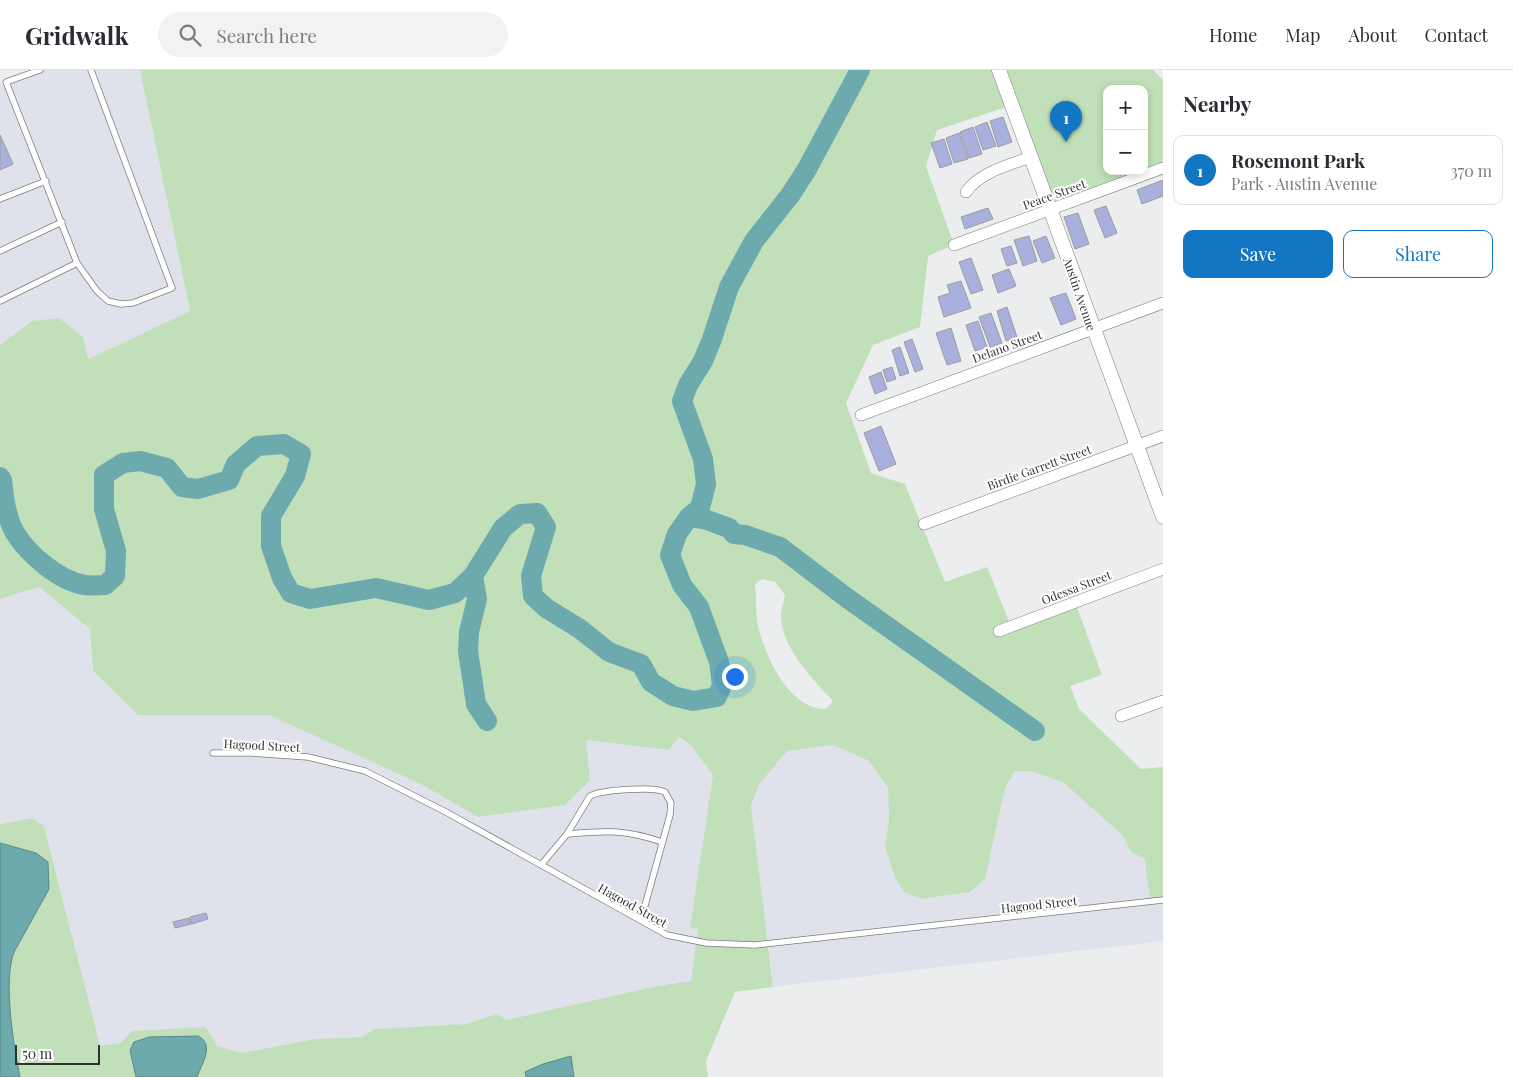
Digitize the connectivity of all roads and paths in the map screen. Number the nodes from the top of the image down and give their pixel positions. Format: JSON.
{"nodes":[{"id":1,"x":40,"y":70,"type":"edge"},
{"id":2,"x":91,"y":70,"type":"edge"},
{"id":3,"x":998,"y":70,"type":"edge"},
{"id":4,"x":1031,"y":157,"type":"junction"},
{"id":5,"x":1163,"y":168,"type":"edge"},
{"id":6,"x":46,"y":181,"type":"junction"},
{"id":7,"x":966,"y":192,"type":"dead end"},
{"id":8,"x":0,"y":199,"type":"edge"},
{"id":9,"x":1051,"y":209,"type":"junction"},
{"id":10,"x":62,"y":222,"type":"junction"},
{"id":11,"x":954,"y":245,"type":"dead end"},
{"id":12,"x":0,"y":251,"type":"edge"},
{"id":13,"x":77,"y":263,"type":"junction"},
{"id":14,"x":0,"y":300,"type":"edge"},
{"id":15,"x":1163,"y":303,"type":"edge"},
{"id":16,"x":1093,"y":329,"type":"junction"},
{"id":17,"x":861,"y":415,"type":"dead end"},
{"id":18,"x":1163,"y":436,"type":"edge"},
{"id":19,"x":1137,"y":445,"type":"junction"},
{"id":20,"x":1163,"y":517,"type":"edge"},
{"id":21,"x":924,"y":524,"type":"dead end"},
{"id":22,"x":1163,"y":569,"type":"edge"},
{"id":23,"x":999,"y":631,"type":"dead end"},
{"id":24,"x":1163,"y":701,"type":"edge"},
{"id":25,"x":1121,"y":716,"type":"dead end"},
{"id":26,"x":213,"y":753,"type":"dead end"},
{"id":27,"x":567,"y":834,"type":"junction"},
{"id":28,"x":662,"y":842,"type":"junction"},
{"id":29,"x":541,"y":865,"type":"junction"},
{"id":30,"x":1163,"y":900,"type":"edge"},
{"id":31,"x":641,"y":920,"type":"junction"}],
"edges":[{"from":1,"to":6,"type":"lane"},
{"from":2,"to":13,"type":"lane"},
{"from":3,"to":4,"type":"street","name":"Austin Avenue"},
{"from":4,"to":7,"type":"street"},
{"from":4,"to":9,"type":"street","name":"Austin Avenue"},
{"from":5,"to":9,"type":"street","name":"Peace Street"},
{"from":6,"to":8,"type":"lane"},
{"from":6,"to":10,"type":"lane"},
{"from":9,"to":11,"type":"street","name":"Peace Street"},
{"from":9,"to":16,"type":"street","name":"Austin Avenue"},
{"from":10,"to":12,"type":"lane"},
{"from":10,"to":13,"type":"lane"},
{"from":13,"to":14,"type":"lane"},
{"from":15,"to":16,"type":"street","name":"Delano Street"},
{"from":16,"to":17,"type":"street","name":"Delano Street"},
{"from":16,"to":19,"type":"street","name":"Austin Avenue"},
{"from":18,"to":19,"type":"street","name":"Birdie Garrett Street"},
{"from":19,"to":20,"type":"street","name":"Austin Avenue"},
{"from":19,"to":21,"type":"street","name":"Birdie Garrett Street"},
{"from":22,"to":23,"type":"street","name":"Odessa Street"},
{"from":24,"to":25,"type":"street"},
{"from":26,"to":29,"type":"lane","name":"Hagood Street"},
{"from":27,"to":28,"type":"lane"},
{"from":27,"to":28,"type":"lane"},
{"from":27,"to":29,"type":"lane"},
{"from":28,"to":31,"type":"lane"},
{"from":29,"to":31,"type":"lane","name":"Hagood Street"},
{"from":30,"to":31,"type":"lane","name":"Hagood Street"}]}
